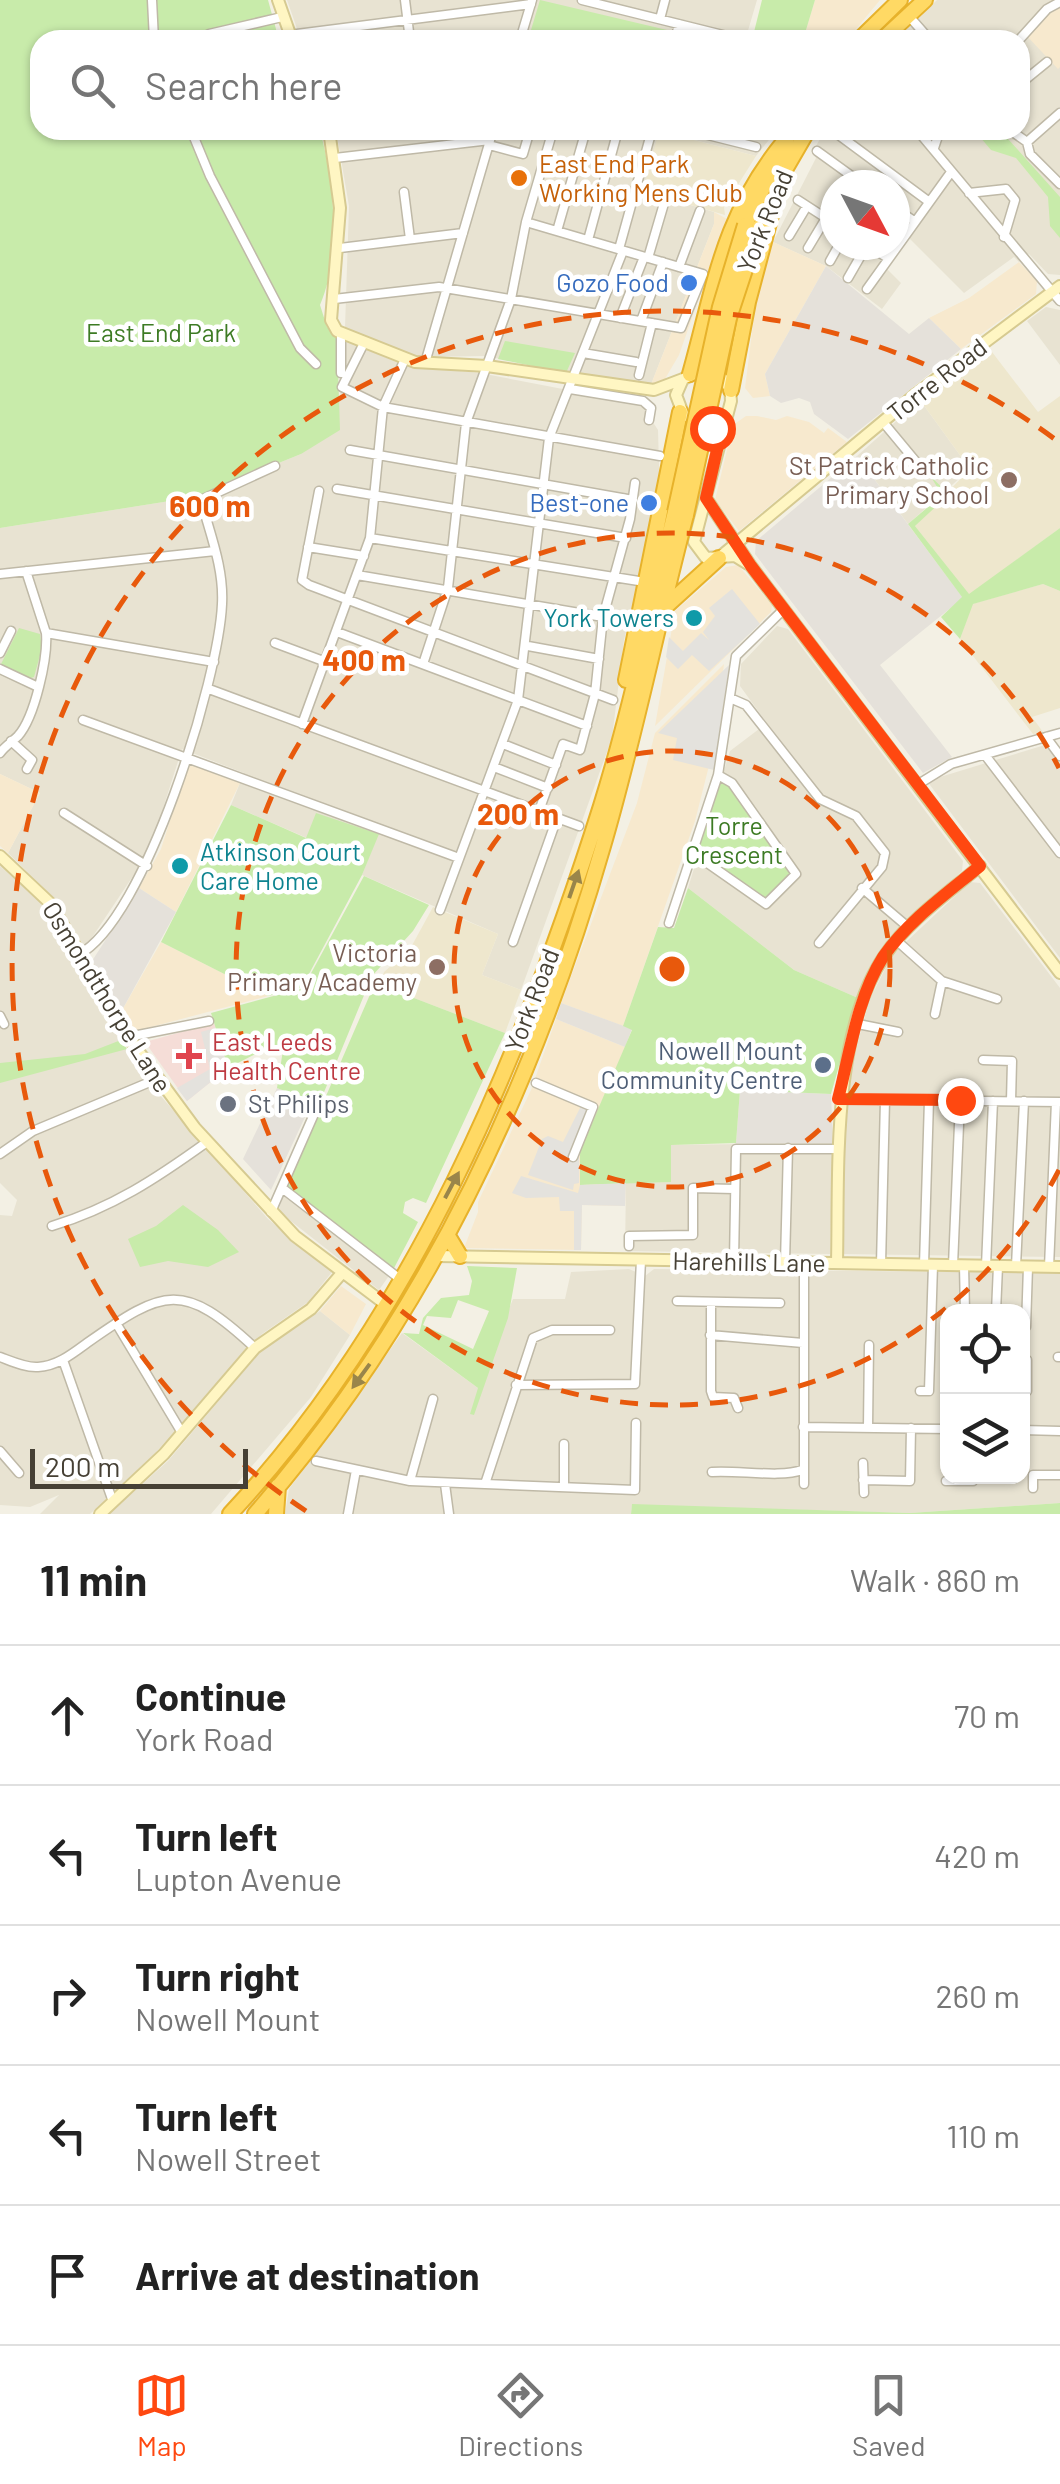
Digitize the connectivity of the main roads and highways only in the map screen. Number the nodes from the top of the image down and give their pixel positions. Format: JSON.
{"nodes":[{"id":1,"x":900,"y":0,"type":"edge"},
{"id":2,"x":925,"y":0,"type":"edge"},
{"id":3,"x":869,"y":30,"type":"edge"},
{"id":4,"x":892,"y":30,"type":"edge"},
{"id":5,"x":785,"y":140,"type":"edge"},
{"id":6,"x":786,"y":140,"type":"edge"},
{"id":7,"x":802,"y":140,"type":"edge"},
{"id":8,"x":782,"y":174,"type":"junction"},
{"id":9,"x":752,"y":226,"type":"junction"},
{"id":10,"x":686,"y":376,"type":"road end"},
{"id":11,"x":730,"y":390,"type":"road end"},
{"id":12,"x":679,"y":409,"type":"road end"},
{"id":13,"x":681,"y":513,"type":"junction"},
{"id":14,"x":722,"y":556,"type":"road end"},
{"id":15,"x":662,"y":610,"type":"junction"},
{"id":16,"x":617,"y":750,"type":"junction"},
{"id":17,"x":448,"y":1236,"type":"junction"},
{"id":18,"x":438,"y":1256,"type":"junction"},
{"id":19,"x":460,"y":1256,"type":"road end"},
{"id":20,"x":403,"y":1275,"type":"junction"},
{"id":21,"x":416,"y":1295,"type":"junction"},
{"id":22,"x":385,"y":1304,"type":"junction"},
{"id":23,"x":278,"y":1486,"type":"junction"},
{"id":24,"x":232,"y":1512,"type":"edge"},
{"id":25,"x":259,"y":1513,"type":"edge"},
{"id":26,"x":276,"y":1514,"type":"edge"}],
"edges":[{"from":1,"to":3,"type":"highway"},
{"from":2,"to":4,"type":"highway"},
{"from":5,"to":10,"type":"highway"},
{"from":6,"to":9,"type":"highway","name":"York Road"},
{"from":7,"to":8,"type":"highway","name":"York Road"},
{"from":8,"to":9,"type":"highway","name":"York Road"},
{"from":8,"to":11,"type":"highway"},
{"from":9,"to":13,"type":"highway","name":"York Road","bridge":true},
{"from":12,"to":16,"type":"highway"},
{"from":13,"to":15,"type":"highway","name":"York Road"},
{"from":13,"to":16,"type":"highway","name":"York Road"},
{"from":14,"to":15,"type":"highway"},
{"from":15,"to":17,"type":"highway","name":"York Road"},
{"from":20,"to":16,"type":"highway","name":"York Road","one_way":true},
{"from":17,"to":18,"type":"highway","name":"York Road"},
{"from":17,"to":19,"type":"highway"},
{"from":18,"to":20,"type":"highway"},
{"from":18,"to":21,"type":"highway","name":"York Road"},
{"from":20,"to":22,"type":"highway","name":"York Road"},
{"from":21,"to":22,"type":"highway"},
{"from":21,"to":23,"type":"highway","name":"York Road","one_way":true},
{"from":22,"to":24,"type":"highway","name":"York Road"},
{"from":23,"to":25,"type":"highway","name":"York Road"},
{"from":23,"to":26,"type":"highway"},
{"from":24,"to":25,"type":"highway"}]}
